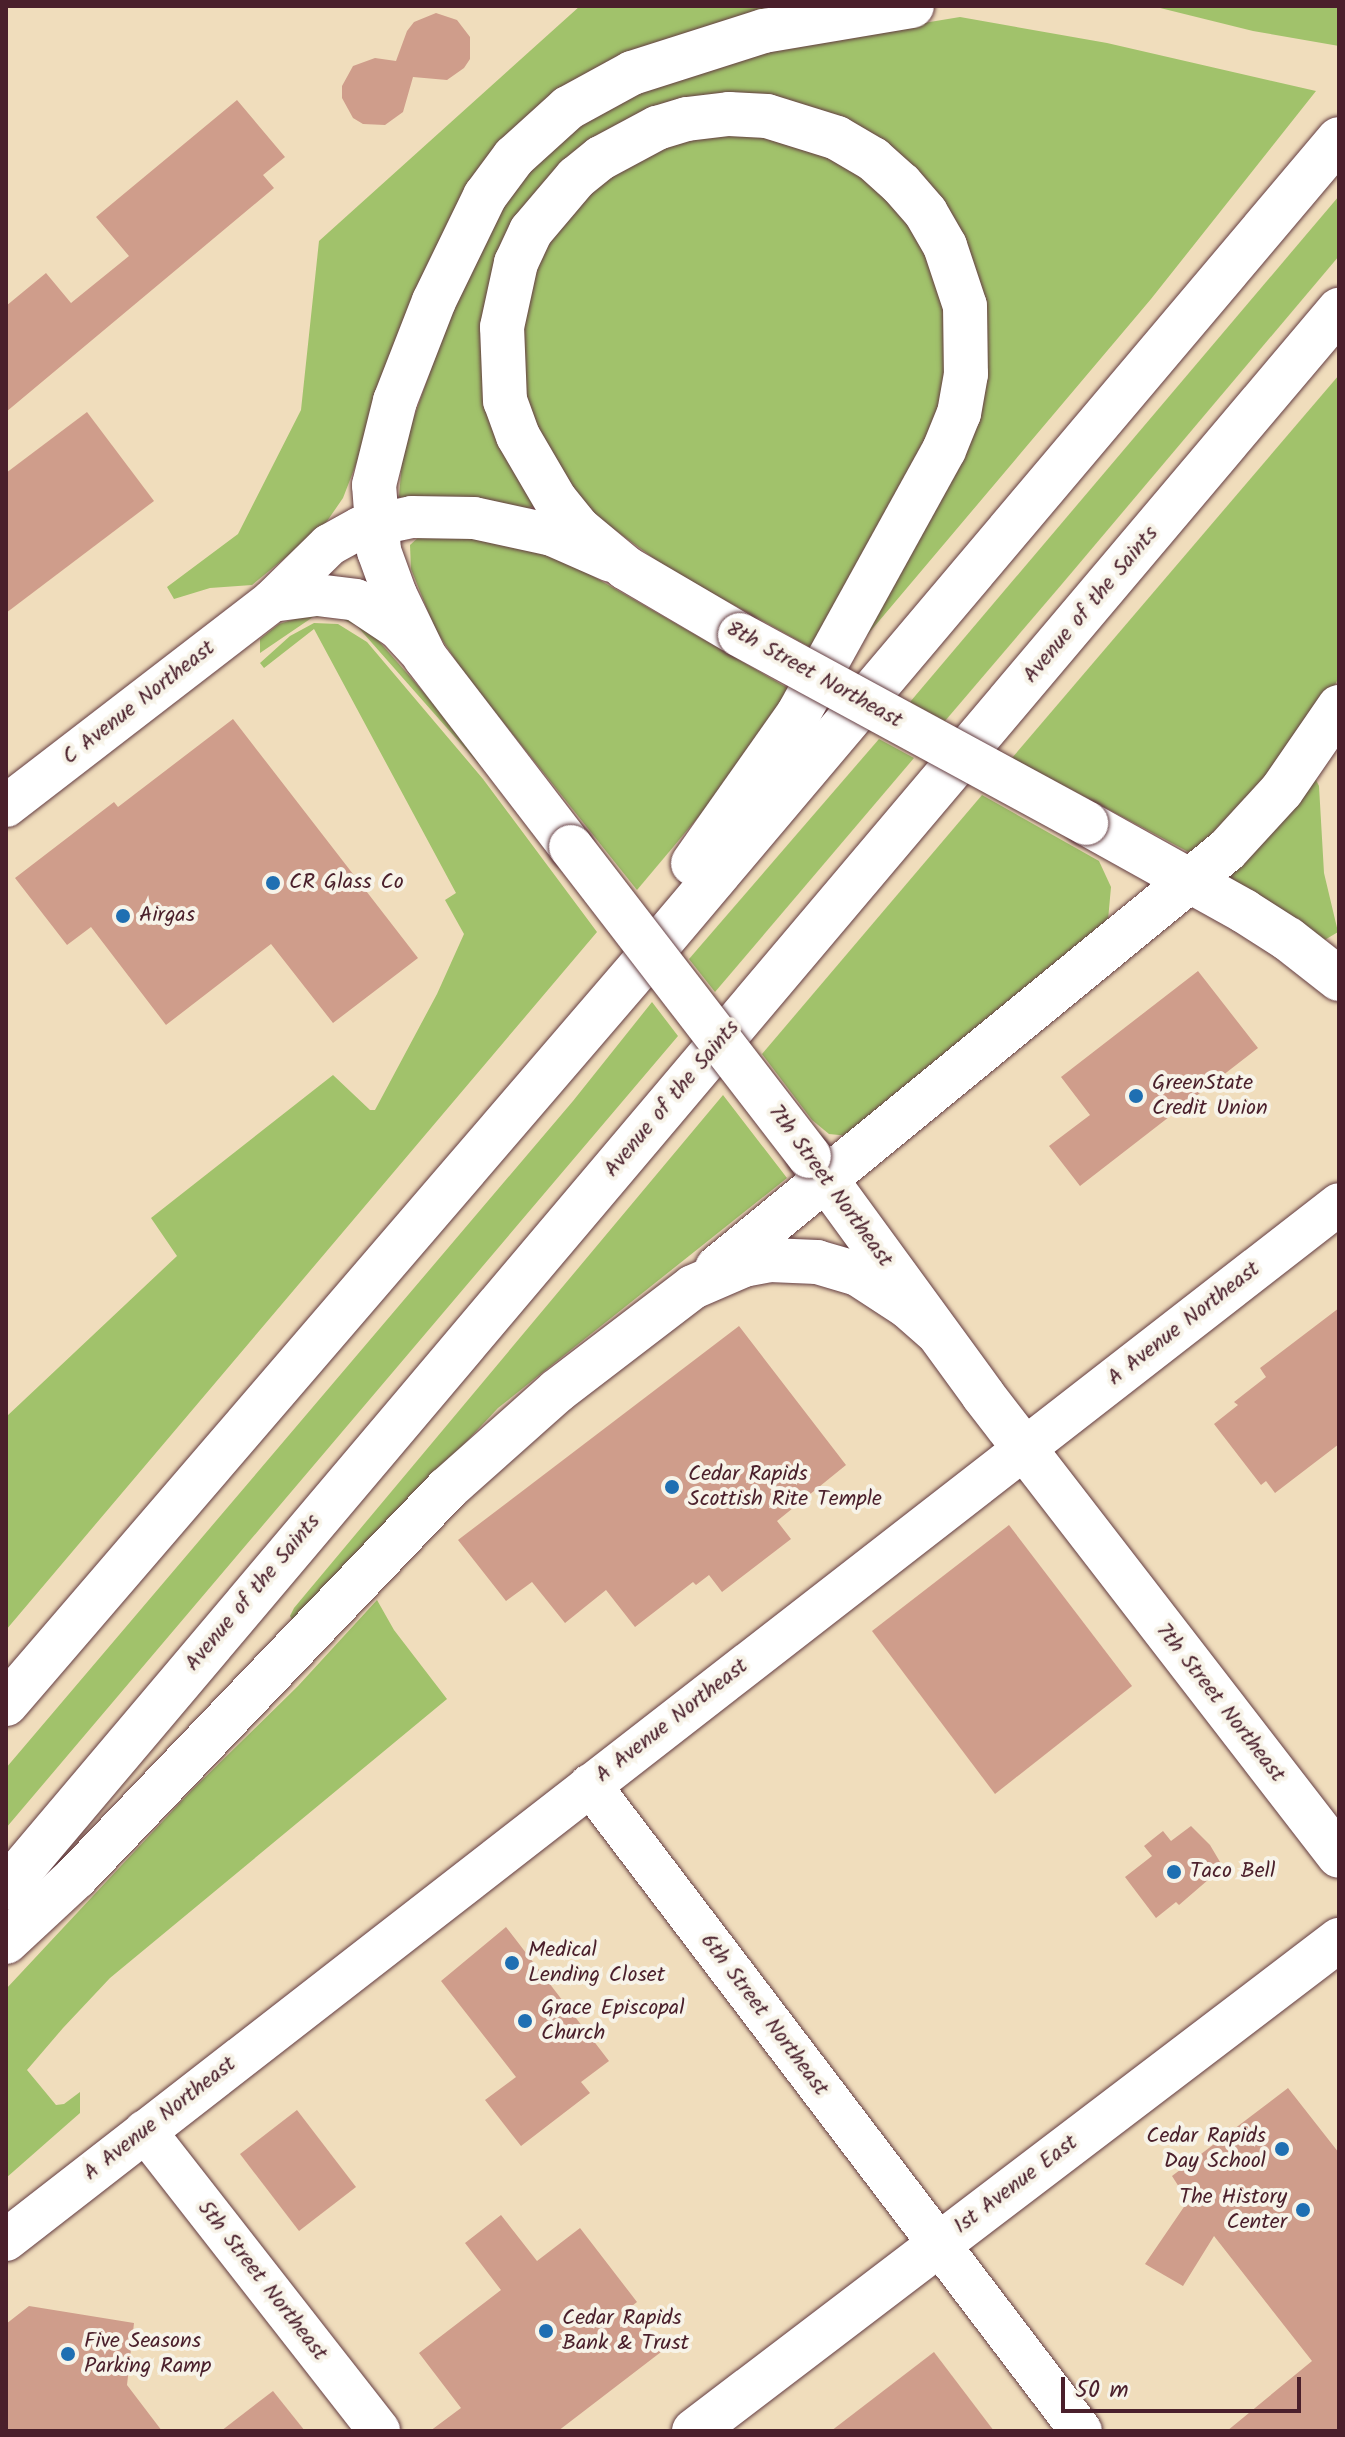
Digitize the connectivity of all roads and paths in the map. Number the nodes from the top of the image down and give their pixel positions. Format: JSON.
{"nodes":[{"id":1,"x":912,"y":6,"type":"edge"},
{"id":2,"x":1339,"y":139,"type":"edge"},
{"id":3,"x":1339,"y":310,"type":"edge"},
{"id":4,"x":374,"y":523,"type":"junction"},
{"id":5,"x":626,"y":568,"type":"junction"},
{"id":6,"x":272,"y":601,"type":"junction"},
{"id":7,"x":425,"y":657,"type":"junction"},
{"id":8,"x":1339,"y":707,"type":"edge"},
{"id":9,"x":6,"y":806,"type":"edge"},
{"id":10,"x":1189,"y":880,"type":"junction"},
{"id":11,"x":1339,"y":979,"type":"edge"},
{"id":12,"x":521,"y":1104,"type":"junction"},
{"id":13,"x":818,"y":1168,"type":"junction"},
{"id":14,"x":1339,"y":1204,"type":"edge"},
{"id":15,"x":693,"y":1287,"type":"junction"},
{"id":16,"x":935,"y":1330,"type":"junction"},
{"id":17,"x":1024,"y":1448,"type":"junction"},
{"id":18,"x":6,"y":1704,"type":"edge"},
{"id":19,"x":590,"y":1785,"type":"junction"},
{"id":20,"x":1339,"y":1856,"type":"edge"},
{"id":21,"x":6,"y":1888,"type":"edge"},
{"id":22,"x":1339,"y":1940,"type":"edge"},
{"id":23,"x":6,"y":1942,"type":"edge"},
{"id":24,"x":145,"y":2131,"type":"junction"},
{"id":25,"x":6,"y":2240,"type":"edge"},
{"id":26,"x":938,"y":2244,"type":"junction"},
{"id":27,"x":379,"y":2431,"type":"edge"},
{"id":28,"x":694,"y":2431,"type":"edge"},
{"id":29,"x":1081,"y":2431,"type":"edge"}],
"edges":[{"from":1,"to":4,"type":"main road"},
{"from":2,"to":12,"type":"main road"},
{"from":3,"to":21,"type":"main road","name":"Avenue of the Saints"},
{"from":4,"to":5,"type":"street","name":"8th Street Northeast"},
{"from":4,"to":6,"type":"street","name":"8th Street Northeast"},
{"from":4,"to":7,"type":"main road"},
{"from":5,"to":10,"type":"main road","name":"8th Street Northeast","bridge":true},
{"from":5,"to":12,"type":"main road"},
{"from":6,"to":7,"type":"street","name":"7th Street Northeast"},
{"from":6,"to":9,"type":"street","name":"C Avenue Northeast"},
{"from":7,"to":13,"type":"main road","name":"7th Street Northeast","bridge":true},
{"from":8,"to":10,"type":"main road"},
{"from":10,"to":11,"type":"main road","name":"8th Street Northeast"},
{"from":10,"to":13,"type":"main road"},
{"from":12,"to":18,"type":"main road"},
{"from":13,"to":15,"type":"main road"},
{"from":13,"to":16,"type":"main road","name":"7th Street Northeast"},
{"from":14,"to":17,"type":"street","name":"A Avenue Northeast"},
{"from":15,"to":16,"type":"main road"},
{"from":15,"to":23,"type":"main road"},
{"from":16,"to":17,"type":"main road","name":"7th Street Northeast"},
{"from":17,"to":19,"type":"street","name":"A Avenue Northeast"},
{"from":17,"to":20,"type":"main road","name":"7th Street Northeast"},
{"from":19,"to":24,"type":"street","name":"A Avenue Northeast"},
{"from":19,"to":26,"type":"street","name":"6th Street Northeast"},
{"from":22,"to":26,"type":"main road","name":"1st Avenue East"},
{"from":24,"to":25,"type":"street","name":"A Avenue Northeast"},
{"from":24,"to":27,"type":"street","name":"5th Street Northeast"},
{"from":26,"to":28,"type":"main road","name":"1st Avenue East"},
{"from":26,"to":29,"type":"street","name":"6th Street Northeast"}]}
